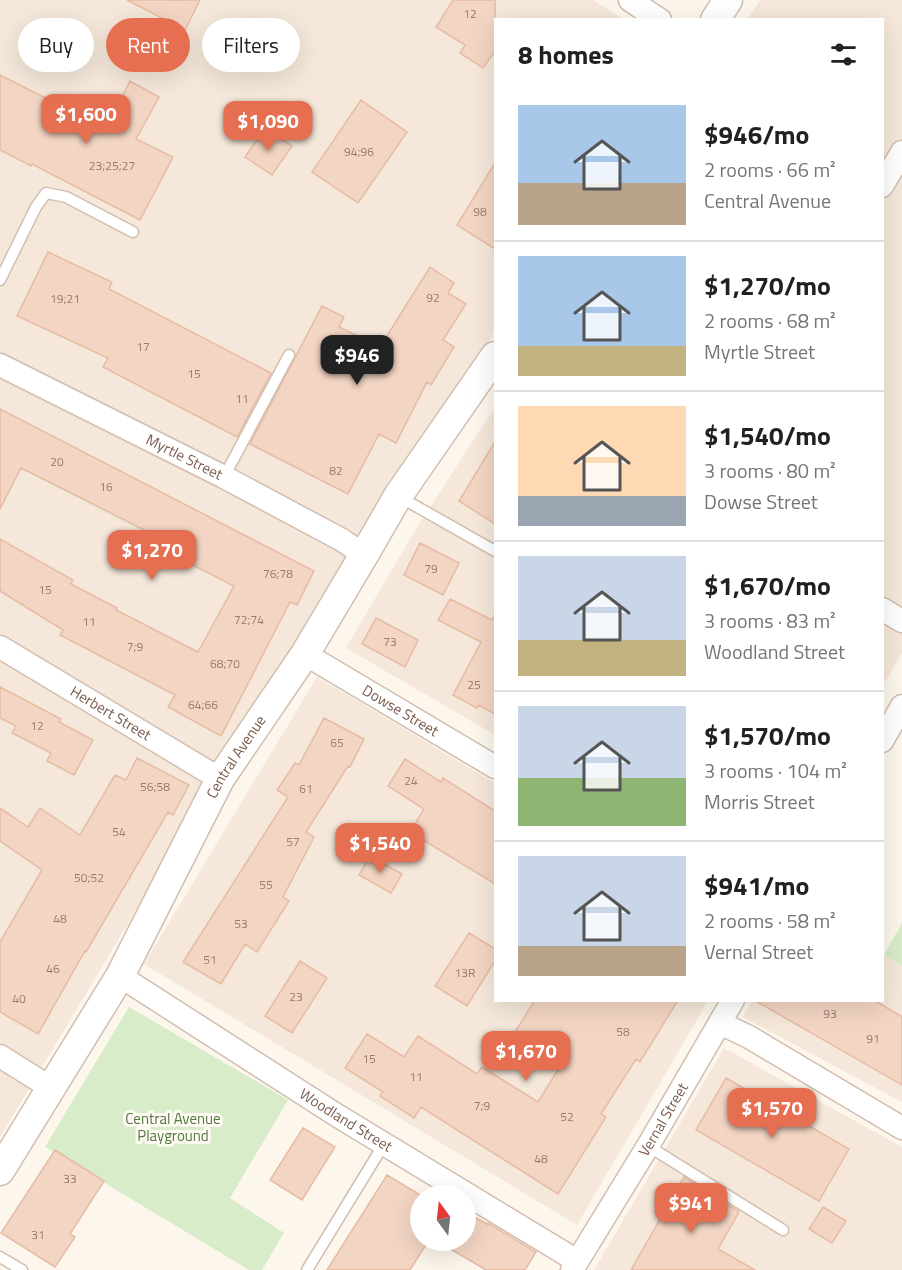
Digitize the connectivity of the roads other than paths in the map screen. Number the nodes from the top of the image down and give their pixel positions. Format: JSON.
{"nodes":[{"id":1,"x":630,"y":0,"type":"edge"},
{"id":2,"x":728,"y":0,"type":"edge"},
{"id":3,"x":657,"y":18,"type":"edge"},
{"id":4,"x":716,"y":18,"type":"edge"},
{"id":5,"x":902,"y":152,"type":"edge"},
{"id":6,"x":884,"y":183,"type":"edge"},
{"id":7,"x":133,"y":232,"type":"dead end"},
{"id":8,"x":0,"y":279,"type":"edge"},
{"id":9,"x":289,"y":355,"type":"dead end"},
{"id":10,"x":494,"y":357,"type":"edge"},
{"id":11,"x":0,"y":365,"type":"edge"},
{"id":12,"x":224,"y":477,"type":"junction"},
{"id":13,"x":398,"y":496,"type":"junction"},
{"id":14,"x":494,"y":550,"type":"edge"},
{"id":15,"x":364,"y":555,"type":"junction"},
{"id":16,"x":884,"y":610,"type":"edge"},
{"id":17,"x":902,"y":621,"type":"edge"},
{"id":18,"x":0,"y":647,"type":"edge"},
{"id":19,"x":305,"y":654,"type":"junction"},
{"id":20,"x":902,"y":706,"type":"edge"},
{"id":21,"x":884,"y":738,"type":"edge"},
{"id":22,"x":494,"y":766,"type":"edge"},
{"id":23,"x":220,"y":779,"type":"junction"},
{"id":24,"x":120,"y":976,"type":"junction"},
{"id":25,"x":732,"y":1002,"type":"edge"},
{"id":26,"x":720,"y":1023,"type":"junction"},
{"id":27,"x":0,"y":1056,"type":"edge"},
{"id":28,"x":51,"y":1088,"type":"junction"},
{"id":29,"x":902,"y":1128,"type":"edge"},
{"id":30,"x":384,"y":1144,"type":"junction"},
{"id":31,"x":648,"y":1146,"type":"junction"},
{"id":32,"x":0,"y":1171,"type":"edge"},
{"id":33,"x":783,"y":1230,"type":"dead end"},
{"id":34,"x":0,"y":1257,"type":"edge"},
{"id":35,"x":574,"y":1265,"type":"edge"},
{"id":36,"x":22,"y":1270,"type":"edge"},
{"id":37,"x":307,"y":1270,"type":"edge"}],
"edges":[{"from":1,"to":3,"type":"street"},
{"from":2,"to":4,"type":"street"},
{"from":5,"to":6,"type":"street"},
{"from":7,"to":8,"type":"lane"},
{"from":9,"to":12,"type":"lane"},
{"from":10,"to":13,"type":"street","name":"Central Avenue"},
{"from":11,"to":12,"type":"street","name":"Myrtle Street"},
{"from":12,"to":15,"type":"street","name":"Myrtle Street"},
{"from":13,"to":14,"type":"lane"},
{"from":13,"to":15,"type":"street","name":"Central Avenue"},
{"from":15,"to":19,"type":"street","name":"Central Avenue"},
{"from":16,"to":17,"type":"street"},
{"from":18,"to":23,"type":"street","name":"Herbert Street"},
{"from":19,"to":22,"type":"street","name":"Dowse Street"},
{"from":19,"to":23,"type":"street","name":"Central Avenue"},
{"from":20,"to":21,"type":"street"},
{"from":23,"to":24,"type":"street","name":"Central Avenue"},
{"from":24,"to":28,"type":"street","name":"Central Avenue"},
{"from":24,"to":30,"type":"street","name":"Woodland Street"},
{"from":25,"to":26,"type":"street","name":"Vernal Street"},
{"from":26,"to":29,"type":"street"},
{"from":26,"to":31,"type":"street","name":"Vernal Street"},
{"from":27,"to":28,"type":"street"},
{"from":28,"to":32,"type":"street","name":"Central Avenue"},
{"from":30,"to":35,"type":"street","name":"Woodland Street"},
{"from":30,"to":37,"type":"lane"},
{"from":31,"to":33,"type":"lane"},
{"from":31,"to":35,"type":"street","name":"Vernal Street"},
{"from":34,"to":36,"type":"lane"}]}
